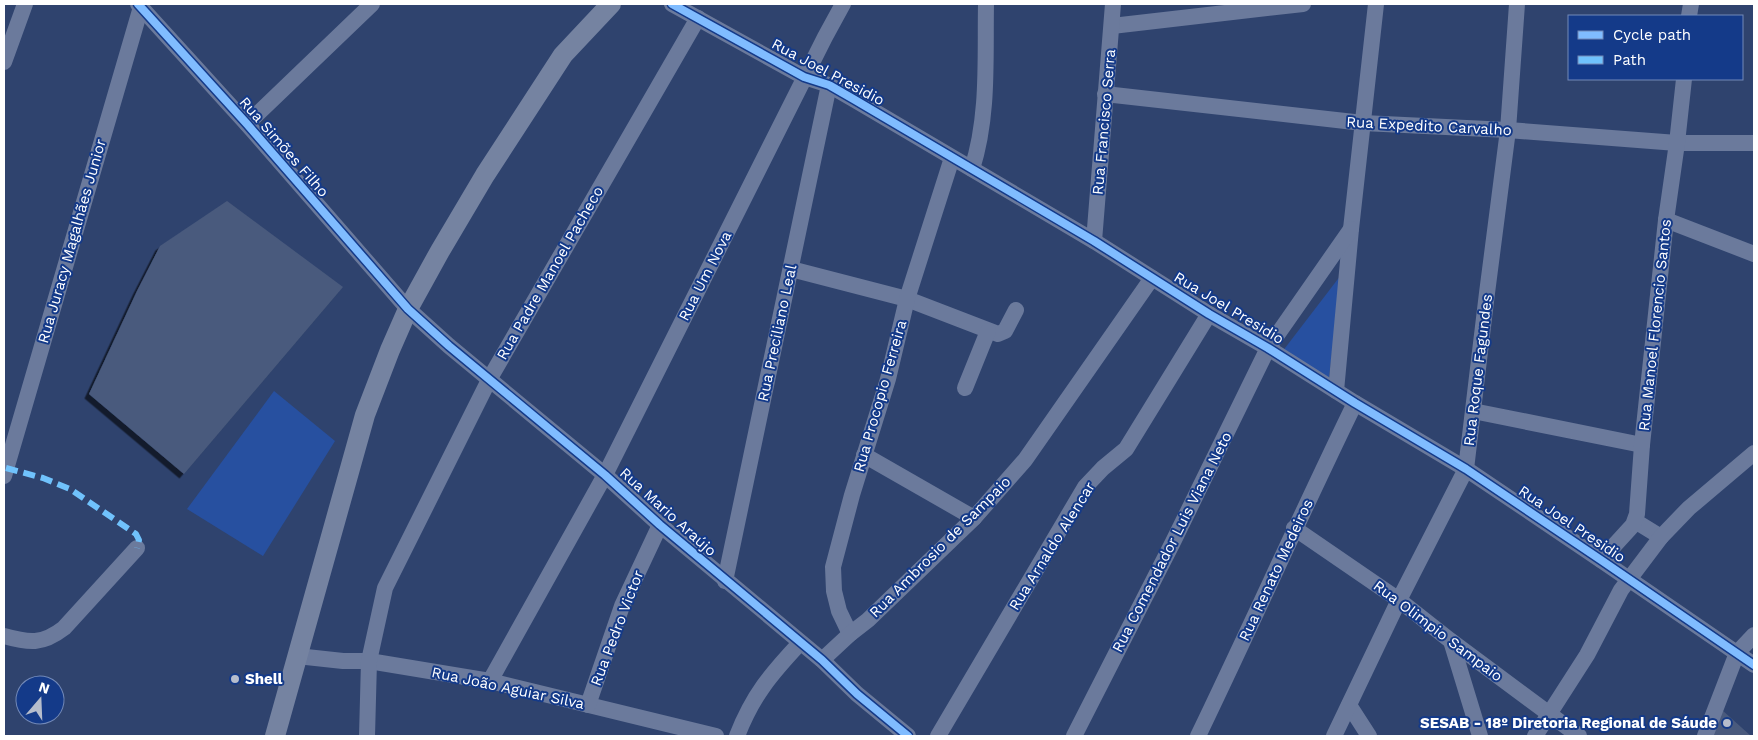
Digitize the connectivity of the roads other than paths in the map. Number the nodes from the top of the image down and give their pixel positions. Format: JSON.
{"nodes":[{"id":1,"x":24,"y":4,"type":"edge"},
{"id":2,"x":372,"y":4,"type":"edge"},
{"id":3,"x":611,"y":4,"type":"edge"},
{"id":4,"x":672,"y":4,"type":"edge"},
{"id":5,"x":843,"y":4,"type":"edge"},
{"id":6,"x":986,"y":4,"type":"edge"},
{"id":7,"x":1113,"y":4,"type":"edge"},
{"id":8,"x":1303,"y":4,"type":"edge"},
{"id":9,"x":1376,"y":4,"type":"edge"},
{"id":10,"x":1518,"y":4,"type":"edge"},
{"id":11,"x":139,"y":5,"type":"edge"},
{"id":12,"x":1236,"y":8,"type":"edge"},
{"id":13,"x":698,"y":18,"type":"junction"},
{"id":14,"x":1112,"y":26,"type":"junction"},
{"id":15,"x":4,"y":62,"type":"edge"},
{"id":16,"x":804,"y":77,"type":"junction"},
{"id":17,"x":1684,"y":80,"type":"edge"},
{"id":18,"x":829,"y":85,"type":"junction"},
{"id":19,"x":1105,"y":94,"type":"junction"},
{"id":20,"x":1363,"y":123,"type":"junction"},
{"id":21,"x":247,"y":124,"type":"junction"},
{"id":22,"x":1508,"y":130,"type":"junction"},
{"id":23,"x":1678,"y":143,"type":"junction"},
{"id":24,"x":1754,"y":143,"type":"edge"},
{"id":25,"x":952,"y":158,"type":"junction"},
{"id":26,"x":972,"y":169,"type":"junction"},
{"id":27,"x":1666,"y":220,"type":"junction"},
{"id":28,"x":1351,"y":229,"type":"junction"},
{"id":29,"x":1094,"y":241,"type":"junction"},
{"id":30,"x":1754,"y":254,"type":"edge"},
{"id":31,"x":790,"y":269,"type":"junction"},
{"id":32,"x":1152,"y":278,"type":"junction"},
{"id":33,"x":906,"y":299,"type":"junction"},
{"id":34,"x":408,"y":309,"type":"junction"},
{"id":35,"x":1016,"y":310,"type":"dead end"},
{"id":36,"x":1210,"y":314,"type":"junction"},
{"id":37,"x":988,"y":331,"type":"junction"},
{"id":38,"x":1268,"y":348,"type":"junction"},
{"id":39,"x":490,"y":378,"type":"junction"},
{"id":40,"x":965,"y":388,"type":"dead end"},
{"id":41,"x":1336,"y":391,"type":"junction"},
{"id":42,"x":1355,"y":403,"type":"junction"},
{"id":43,"x":1473,"y":411,"type":"junction"},
{"id":44,"x":1642,"y":445,"type":"junction"},
{"id":45,"x":1754,"y":454,"type":"edge"},
{"id":46,"x":864,"y":455,"type":"junction"},
{"id":47,"x":1466,"y":469,"type":"junction"},
{"id":48,"x":605,"y":475,"type":"junction"},
{"id":49,"x":4,"y":476,"type":"edge"},
{"id":50,"x":974,"y":518,"type":"junction"},
{"id":51,"x":1635,"y":521,"type":"junction"},
{"id":52,"x":660,"y":525,"type":"junction"},
{"id":53,"x":1294,"y":528,"type":"junction"},
{"id":54,"x":1662,"y":537,"type":"junction"},
{"id":55,"x":136,"y":548,"type":"dead end"},
{"id":56,"x":1602,"y":560,"type":"junction"},
{"id":57,"x":1629,"y":580,"type":"junction"},
{"id":58,"x":725,"y":581,"type":"junction"},
{"id":59,"x":1398,"y":600,"type":"junction"},
{"id":60,"x":850,"y":634,"type":"junction"},
{"id":61,"x":4,"y":636,"type":"edge"},
{"id":62,"x":1754,"y":636,"type":"edge"},
{"id":63,"x":1451,"y":641,"type":"junction"},
{"id":64,"x":800,"y":642,"type":"junction"},
{"id":65,"x":1737,"y":653,"type":"junction"},
{"id":66,"x":297,"y":656,"type":"junction"},
{"id":67,"x":822,"y":660,"type":"junction"},
{"id":68,"x":369,"y":661,"type":"junction"},
{"id":69,"x":1754,"y":665,"type":"edge"},
{"id":70,"x":490,"y":681,"type":"junction"},
{"id":71,"x":588,"y":705,"type":"junction"},
{"id":72,"x":1349,"y":705,"type":"junction"},
{"id":73,"x":1550,"y":715,"type":"junction"},
{"id":74,"x":275,"y":736,"type":"edge"},
{"id":75,"x":367,"y":736,"type":"edge"},
{"id":76,"x":716,"y":736,"type":"edge"},
{"id":77,"x":737,"y":736,"type":"edge"},
{"id":78,"x":908,"y":736,"type":"edge"},
{"id":79,"x":938,"y":736,"type":"edge"},
{"id":80,"x":1074,"y":736,"type":"edge"},
{"id":81,"x":1198,"y":736,"type":"edge"},
{"id":82,"x":1334,"y":736,"type":"edge"},
{"id":83,"x":1369,"y":736,"type":"edge"},
{"id":84,"x":1480,"y":736,"type":"edge"},
{"id":85,"x":1535,"y":736,"type":"edge"},
{"id":86,"x":1579,"y":736,"type":"edge"},
{"id":87,"x":1705,"y":736,"type":"edge"}],
"edges":[{"from":1,"to":15,"type":"street"},
{"from":2,"to":21,"type":"street"},
{"from":3,"to":34,"type":"main road"},
{"from":4,"to":13,"type":"street","name":"Rua Joel Presidio"},
{"from":5,"to":16,"type":"street","name":"Rua Um Nova"},
{"from":6,"to":26,"type":"street"},
{"from":7,"to":14,"type":"street","name":"Rua Francisco Serra"},
{"from":8,"to":12,"type":"street"},
{"from":9,"to":20,"type":"street"},
{"from":10,"to":22,"type":"street","name":"Rua Roque Fagundes"},
{"from":11,"to":21,"type":"street","name":"Rua Simões Filho"},
{"from":11,"to":49,"type":"street","name":"Rua Juracy Magalhães Junior"},
{"from":12,"to":14,"type":"street"},
{"from":13,"to":16,"type":"street","name":"Rua Joel Presidio"},
{"from":13,"to":39,"type":"street","name":"Rua Padre Manoel Pacheco"},
{"from":14,"to":19,"type":"street","name":"Rua Francisco Serra"},
{"from":16,"to":18,"type":"street","name":"Rua Joel Presidio"},
{"from":16,"to":48,"type":"street","name":"Rua Um Nova"},
{"from":17,"to":23,"type":"street","name":"Rua Manoel Florencio Santos"},
{"from":18,"to":25,"type":"street","name":"Rua Joel Presidio"},
{"from":18,"to":31,"type":"street","name":"Rua Preciliano Leal"},
{"from":19,"to":20,"type":"street","name":"Rua Expedito Carvalho"},
{"from":19,"to":29,"type":"street","name":"Rua Francisco Serra"},
{"from":20,"to":22,"type":"street","name":"Rua Expedito Carvalho"},
{"from":20,"to":28,"type":"street"},
{"from":21,"to":34,"type":"street","name":"Rua Simões Filho"},
{"from":22,"to":23,"type":"street","name":"Rua Expedito Carvalho"},
{"from":22,"to":43,"type":"street","name":"Rua Roque Fagundes"},
{"from":23,"to":24,"type":"street","name":"Rua Expedito Carvalho"},
{"from":23,"to":27,"type":"street","name":"Rua Manoel Florencio Santos"},
{"from":25,"to":26,"type":"street","name":"Rua Joel Presidio"},
{"from":25,"to":33,"type":"street","name":"Rua Procopio Ferreira"},
{"from":26,"to":29,"type":"street","name":"Rua Joel Presidio"},
{"from":27,"to":30,"type":"street"},
{"from":27,"to":44,"type":"street","name":"Rua Manoel Florencio Santos"},
{"from":28,"to":38,"type":"street","name":"Rua Comendador Luis Viana Neto"},
{"from":28,"to":41,"type":"street"},
{"from":29,"to":32,"type":"street","name":"Rua Joel Presidio"},
{"from":31,"to":33,"type":"street"},
{"from":31,"to":58,"type":"street","name":"Rua Preciliano Leal"},
{"from":32,"to":36,"type":"street","name":"Rua Joel Presidio"},
{"from":32,"to":50,"type":"street","name":"Rua Ambrosio de Sampaio"},
{"from":33,"to":37,"type":"street"},
{"from":33,"to":46,"type":"street","name":"Rua Procopio Ferreira"},
{"from":34,"to":39,"type":"street","name":"Rua Mario Araújo"},
{"from":34,"to":66,"type":"main road"},
{"from":35,"to":37,"type":"street"},
{"from":36,"to":38,"type":"street","name":"Rua Joel Presidio"},
{"from":36,"to":79,"type":"street","name":"Rua Arnaldo Alencar"},
{"from":37,"to":40,"type":"street"},
{"from":38,"to":41,"type":"street","name":"Rua Joel Presidio"},
{"from":38,"to":80,"type":"street","name":"Rua Comendador Luis Viana Neto"},
{"from":39,"to":48,"type":"street","name":"Rua Mario Araújo"},
{"from":39,"to":68,"type":"street","name":"Rua Padre Manoel Pacheco"},
{"from":41,"to":42,"type":"street","name":"Rua Joel Presidio"},
{"from":42,"to":47,"type":"street","name":"Rua Joel Presidio"},
{"from":42,"to":53,"type":"street","name":"Rua Renato Medeiros"},
{"from":43,"to":44,"type":"street"},
{"from":43,"to":47,"type":"street","name":"Rua Roque Fagundes"},
{"from":44,"to":51,"type":"street","name":"Rua Manoel Florencio Santos"},
{"from":45,"to":54,"type":"street"},
{"from":46,"to":50,"type":"street"},
{"from":46,"to":60,"type":"street","name":"Rua Procopio Ferreira"},
{"from":47,"to":56,"type":"street","name":"Rua Joel Presidio"},
{"from":47,"to":59,"type":"street","name":"Rua Roque Fagundes"},
{"from":48,"to":52,"type":"street","name":"Rua Mario Araújo"},
{"from":48,"to":70,"type":"street","name":"Rua Um Nova"},
{"from":50,"to":60,"type":"street","name":"Rua Ambrosio de Sampaio"},
{"from":51,"to":54,"type":"street"},
{"from":51,"to":56,"type":"street"},
{"from":52,"to":58,"type":"street","name":"Rua Mario Araújo"},
{"from":52,"to":71,"type":"street","name":"Rua Pedro Victor"},
{"from":53,"to":59,"type":"street","name":"Rua Olimpio Sampaio"},
{"from":53,"to":81,"type":"street","name":"Rua Renato Medeiros"},
{"from":54,"to":57,"type":"street"},
{"from":55,"to":61,"type":"street"},
{"from":56,"to":57,"type":"street","name":"Rua Joel Presidio"},
{"from":57,"to":65,"type":"street","name":"Rua Joel Presidio"},
{"from":57,"to":73,"type":"street"},
{"from":58,"to":64,"type":"street","name":"Rua Mario Araújo"},
{"from":59,"to":63,"type":"street","name":"Rua Olimpio Sampaio"},
{"from":59,"to":72,"type":"street","name":"Rua Roque Fagundes"},
{"from":60,"to":67,"type":"street","name":"Rua Ambrosio de Sampaio"},
{"from":62,"to":65,"type":"street"},
{"from":63,"to":73,"type":"street","name":"Rua Olimpio Sampaio"},
{"from":63,"to":84,"type":"street"},
{"from":64,"to":67,"type":"street","name":"Rua Mario Araújo"},
{"from":64,"to":77,"type":"street"},
{"from":65,"to":69,"type":"street","name":"Rua Joel Presidio"},
{"from":65,"to":87,"type":"street"},
{"from":66,"to":68,"type":"street","name":"Rua João Aguiar Silva"},
{"from":66,"to":74,"type":"main road"},
{"from":67,"to":78,"type":"street","name":"Rua Mario Araújo"},
{"from":68,"to":70,"type":"street","name":"Rua João Aguiar Silva"},
{"from":68,"to":75,"type":"street","name":"Rua Padre Manoel Pacheco"},
{"from":70,"to":71,"type":"street","name":"Rua João Aguiar Silva"},
{"from":71,"to":76,"type":"street","name":"Rua João Aguiar Silva"},
{"from":72,"to":82,"type":"street","name":"Rua Roque Fagundes"},
{"from":72,"to":83,"type":"street"},
{"from":73,"to":85,"type":"street"},
{"from":73,"to":86,"type":"street","name":"Rua Olimpio Sampaio"}]}
